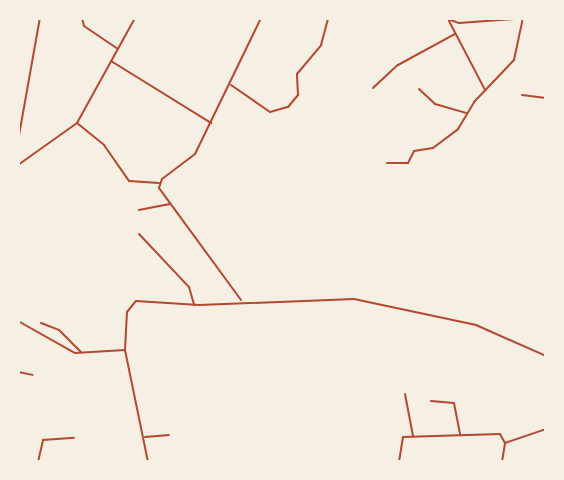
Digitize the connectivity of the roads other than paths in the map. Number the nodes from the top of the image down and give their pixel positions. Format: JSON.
{"nodes":[{"id":1,"x":40,"y":18,"type":"edge"},
{"id":2,"x":82,"y":18,"type":"edge"},
{"id":3,"x":135,"y":18,"type":"edge"},
{"id":4,"x":261,"y":18,"type":"edge"},
{"id":5,"x":328,"y":18,"type":"edge"},
{"id":6,"x":445,"y":18,"type":"edge"},
{"id":7,"x":463,"y":18,"type":"edge"},
{"id":8,"x":529,"y":18,"type":"edge"},
{"id":9,"x":449,"y":21,"type":"junction"},
{"id":10,"x":522,"y":21,"type":"junction"},
{"id":11,"x":465,"y":23,"type":"junction"},
{"id":12,"x":455,"y":34,"type":"junction"},
{"id":13,"x":118,"y":49,"type":"junction"},
{"id":14,"x":111,"y":61,"type":"junction"},
{"id":15,"x":231,"y":85,"type":"junction"},
{"id":16,"x":373,"y":88,"type":"dead end"},
{"id":17,"x":419,"y":89,"type":"dead end"},
{"id":18,"x":485,"y":90,"type":"junction"},
{"id":19,"x":522,"y":95,"type":"dead end"},
{"id":20,"x":546,"y":98,"type":"edge"},
{"id":21,"x":467,"y":113,"type":"junction"},
{"id":22,"x":77,"y":123,"type":"junction"},
{"id":23,"x":212,"y":123,"type":"junction"},
{"id":24,"x":18,"y":141,"type":"edge"},
{"id":25,"x":387,"y":163,"type":"dead end"},
{"id":26,"x":18,"y":165,"type":"edge"},
{"id":27,"x":159,"y":183,"type":"junction"},
{"id":28,"x":169,"y":204,"type":"junction"},
{"id":29,"x":139,"y":210,"type":"dead end"},
{"id":30,"x":140,"y":234,"type":"dead end"},
{"id":31,"x":241,"y":300,"type":"junction"},
{"id":32,"x":194,"y":305,"type":"junction"},
{"id":33,"x":18,"y":321,"type":"edge"},
{"id":34,"x":41,"y":323,"type":"dead end"},
{"id":35,"x":125,"y":350,"type":"junction"},
{"id":36,"x":83,"y":354,"type":"junction"},
{"id":37,"x":546,"y":356,"type":"edge"},
{"id":38,"x":18,"y":372,"type":"edge"},
{"id":39,"x":33,"y":375,"type":"dead end"},
{"id":40,"x":405,"y":394,"type":"dead end"},
{"id":41,"x":431,"y":401,"type":"dead end"},
{"id":42,"x":546,"y":429,"type":"edge"},
{"id":43,"x":169,"y":435,"type":"dead end"},
{"id":44,"x":460,"y":435,"type":"junction"},
{"id":45,"x":413,"y":436,"type":"junction"},
{"id":46,"x":145,"y":437,"type":"junction"},
{"id":47,"x":74,"y":438,"type":"dead end"},
{"id":48,"x":505,"y":443,"type":"junction"},
{"id":49,"x":38,"y":462,"type":"edge"},
{"id":50,"x":148,"y":462,"type":"edge"},
{"id":51,"x":399,"y":462,"type":"edge"},
{"id":52,"x":482,"y":462,"type":"edge"},
{"id":53,"x":500,"y":462,"type":"edge"}],
"edges":[{"from":1,"to":24,"type":"street"},
{"from":2,"to":13,"type":"street"},
{"from":3,"to":13,"type":"street"},
{"from":4,"to":15,"type":"street"},
{"from":5,"to":15,"type":"street"},
{"from":6,"to":9,"type":"street"},
{"from":7,"to":11,"type":"street"},
{"from":8,"to":10,"type":"street"},
{"from":9,"to":11,"type":"street"},
{"from":9,"to":12,"type":"street"},
{"from":10,"to":11,"type":"street"},
{"from":10,"to":18,"type":"street"},
{"from":12,"to":16,"type":"street"},
{"from":12,"to":18,"type":"street"},
{"from":13,"to":14,"type":"street"},
{"from":14,"to":22,"type":"street"},
{"from":14,"to":23,"type":"street"},
{"from":15,"to":23,"type":"street"},
{"from":17,"to":21,"type":"street"},
{"from":18,"to":21,"type":"street"},
{"from":19,"to":20,"type":"street"},
{"from":21,"to":25,"type":"street"},
{"from":22,"to":26,"type":"street"},
{"from":22,"to":27,"type":"street"},
{"from":23,"to":27,"type":"street"},
{"from":27,"to":28,"type":"street"},
{"from":28,"to":29,"type":"lane"},
{"from":28,"to":31,"type":"street"},
{"from":30,"to":32,"type":"street"},
{"from":31,"to":32,"type":"street"},
{"from":31,"to":37,"type":"street"},
{"from":32,"to":35,"type":"street"},
{"from":33,"to":36,"type":"street"},
{"from":34,"to":36,"type":"street"},
{"from":35,"to":36,"type":"street"},
{"from":35,"to":46,"type":"street"},
{"from":38,"to":39,"type":"street"},
{"from":40,"to":45,"type":"street"},
{"from":41,"to":44,"type":"street"},
{"from":42,"to":48,"type":"street"},
{"from":43,"to":46,"type":"street"},
{"from":44,"to":45,"type":"street"},
{"from":44,"to":48,"type":"street"},
{"from":45,"to":51,"type":"street"},
{"from":46,"to":50,"type":"street"},
{"from":47,"to":49,"type":"street"},
{"from":48,"to":53,"type":"street"},
{"from":52,"to":53,"type":"street"}]}
